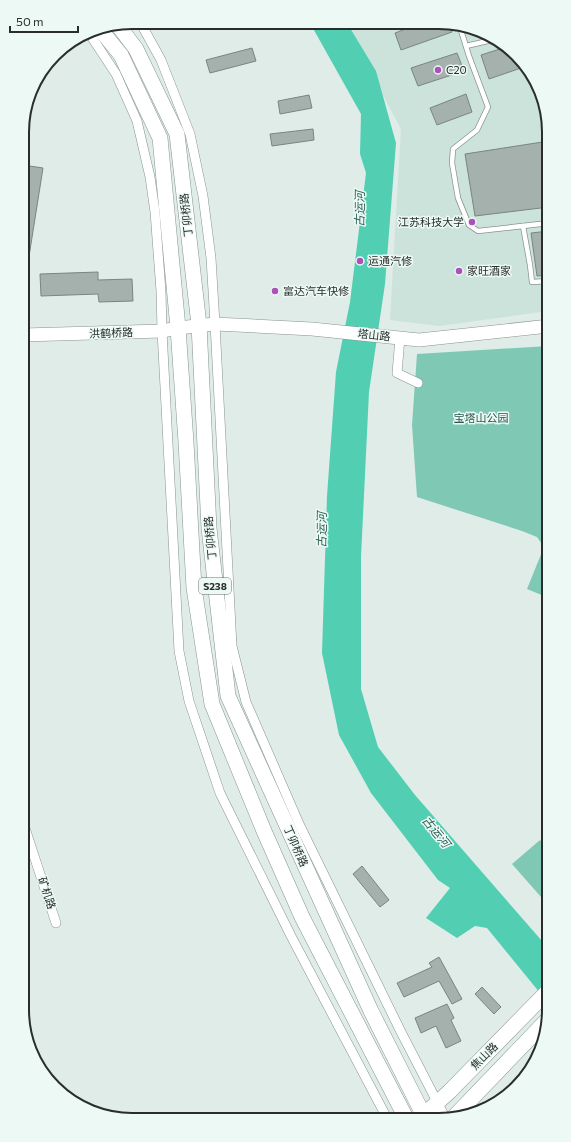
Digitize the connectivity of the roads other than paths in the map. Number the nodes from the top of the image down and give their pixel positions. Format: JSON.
{"nodes":[{"id":1,"x":144,"y":29,"type":"edge"},
{"id":2,"x":122,"y":30,"type":"edge"},
{"id":3,"x":461,"y":32,"type":"edge"},
{"id":4,"x":103,"y":33,"type":"edge"},
{"id":5,"x":91,"y":38,"type":"edge"},
{"id":6,"x":487,"y":41,"type":"edge"},
{"id":7,"x":466,"y":46,"type":"junction"},
{"id":8,"x":542,"y":224,"type":"edge"},
{"id":9,"x":523,"y":226,"type":"junction"},
{"id":10,"x":542,"y":281,"type":"edge"},
{"id":11,"x":216,"y":324,"type":"junction"},
{"id":12,"x":198,"y":325,"type":"junction"},
{"id":13,"x":542,"y":327,"type":"edge"},
{"id":14,"x":178,"y":328,"type":"junction"},
{"id":15,"x":162,"y":331,"type":"junction"},
{"id":16,"x":29,"y":335,"type":"edge"},
{"id":17,"x":400,"y":338,"type":"junction"},
{"id":18,"x":418,"y":383,"type":"dead end"},
{"id":19,"x":29,"y":840,"type":"edge"},
{"id":20,"x":56,"y":923,"type":"dead end"},
{"id":21,"x":542,"y":997,"type":"edge"},
{"id":22,"x":540,"y":1028,"type":"edge"},
{"id":23,"x":438,"y":1102,"type":"junction"},
{"id":24,"x":460,"y":1111,"type":"edge"},
{"id":25,"x":384,"y":1113,"type":"edge"},
{"id":26,"x":403,"y":1113,"type":"edge"},
{"id":27,"x":421,"y":1113,"type":"edge"},
{"id":28,"x":428,"y":1113,"type":"edge"},
{"id":29,"x":443,"y":1113,"type":"edge"}],
"edges":[{"from":1,"to":11,"type":"street"},
{"from":2,"to":12,"type":"main road","name":"丁卯桥路","number":"S238"},
{"from":3,"to":7,"type":"lane"},
{"from":4,"to":14,"type":"main road","name":"丁卯桥路","number":"S238"},
{"from":5,"to":15,"type":"street"},
{"from":6,"to":7,"type":"lane"},
{"from":7,"to":9,"type":"lane"},
{"from":8,"to":9,"type":"lane"},
{"from":9,"to":10,"type":"lane"},
{"from":11,"to":12,"type":"street","name":"塔山路"},
{"from":11,"to":17,"type":"street","name":"塔山路"},
{"from":11,"to":23,"type":"street"},
{"from":12,"to":14,"type":"street","name":"洪鹤桥路"},
{"from":12,"to":27,"type":"main road","name":"丁卯桥路","number":"S238"},
{"from":13,"to":17,"type":"street","name":"塔山路"},
{"from":14,"to":15,"type":"street","name":"洪鹤桥路"},
{"from":14,"to":26,"type":"main road","name":"丁卯桥路","number":"S238"},
{"from":15,"to":16,"type":"street","name":"洪鹤桥路"},
{"from":15,"to":25,"type":"street"},
{"from":17,"to":18,"type":"street"},
{"from":19,"to":20,"type":"street","name":"矿机路"},
{"from":21,"to":23,"type":"main road","name":"焦山路"},
{"from":22,"to":24,"type":"main road","name":"焦山路"},
{"from":23,"to":28,"type":"main road","name":"焦山路"},
{"from":23,"to":29,"type":"street"}]}
